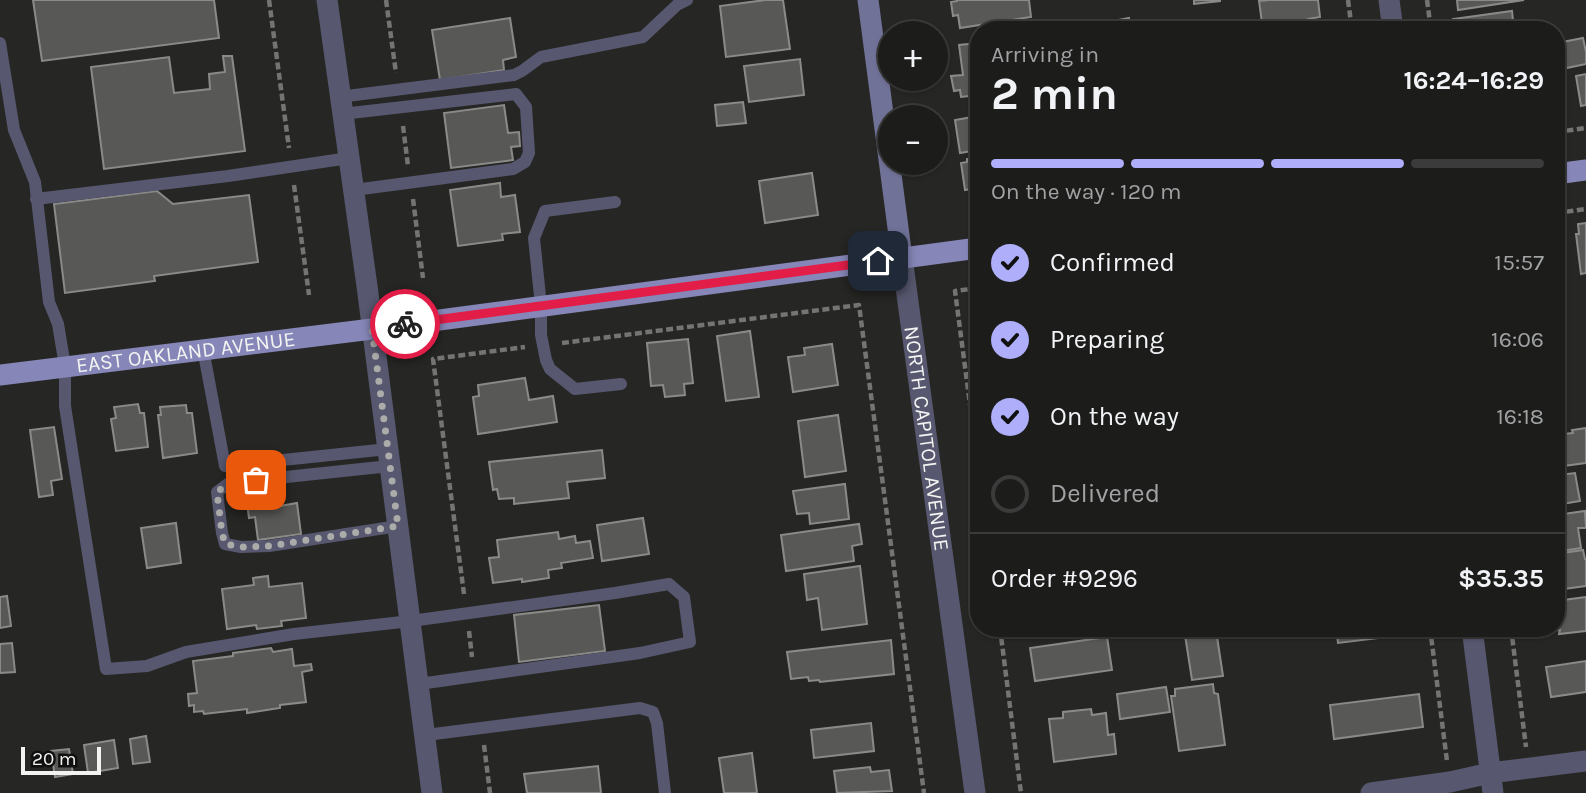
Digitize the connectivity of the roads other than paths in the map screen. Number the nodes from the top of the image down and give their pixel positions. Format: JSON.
{"nodes":[{"id":1,"x":327,"y":0,"type":"edge"},
{"id":2,"x":687,"y":0,"type":"edge"},
{"id":3,"x":868,"y":0,"type":"edge"},
{"id":4,"x":1389,"y":0,"type":"edge"},
{"id":5,"x":1392,"y":21,"type":"edge"},
{"id":6,"x":0,"y":43,"type":"edge"},
{"id":7,"x":340,"y":106,"type":"junction"},
{"id":8,"x":349,"y":158,"type":"junction"},
{"id":9,"x":1586,"y":170,"type":"edge"},
{"id":10,"x":1565,"y":173,"type":"edge"},
{"id":11,"x":354,"y":190,"type":"junction"},
{"id":12,"x":36,"y":200,"type":"junction"},
{"id":13,"x":615,"y":202,"type":"dead end"},
{"id":14,"x":970,"y":249,"type":"edge"},
{"id":15,"x":902,"y":258,"type":"junction"},
{"id":16,"x":541,"y":306,"type":"junction"},
{"id":17,"x":372,"y":329,"type":"junction"},
{"id":18,"x":203,"y":349,"type":"junction"},
{"id":19,"x":65,"y":366,"type":"junction"},
{"id":20,"x":0,"y":375,"type":"edge"},
{"id":21,"x":621,"y":384,"type":"dead end"},
{"id":22,"x":389,"y":457,"type":"junction"},
{"id":23,"x":398,"y":526,"type":"junction"},
{"id":24,"x":411,"y":621,"type":"junction"},
{"id":25,"x":1473,"y":637,"type":"edge"},
{"id":26,"x":419,"y":684,"type":"junction"},
{"id":27,"x":426,"y":735,"type":"junction"},
{"id":28,"x":1586,"y":761,"type":"edge"},
{"id":29,"x":1491,"y":783,"type":"edge"},
{"id":30,"x":432,"y":793,"type":"edge"},
{"id":31,"x":665,"y":793,"type":"edge"},
{"id":32,"x":975,"y":793,"type":"edge"},
{"id":33,"x":1371,"y":793,"type":"edge"}],
"edges":[{"from":1,"to":7,"type":"street"},
{"from":2,"to":7,"type":"lane"},
{"from":3,"to":15,"type":"street","name":"NORTH CAPITOL AVENUE"},
{"from":4,"to":5,"type":"street"},
{"from":6,"to":12,"type":"lane"},
{"from":7,"to":8,"type":"street"},
{"from":7,"to":11,"type":"lane"},
{"from":8,"to":11,"type":"street"},
{"from":8,"to":12,"type":"lane"},
{"from":9,"to":10,"type":"main road"},
{"from":11,"to":17,"type":"street"},
{"from":12,"to":19,"type":"lane"},
{"from":13,"to":16,"type":"lane"},
{"from":14,"to":15,"type":"main road","name":"EAST OAKLAND AVENUE"},
{"from":15,"to":16,"type":"main road","name":"EAST OAKLAND AVENUE"},
{"from":15,"to":32,"type":"street","name":"NORTH CAPITOL AVENUE"},
{"from":16,"to":17,"type":"main road","name":"EAST OAKLAND AVENUE"},
{"from":16,"to":21,"type":"lane"},
{"from":17,"to":18,"type":"main road","name":"EAST OAKLAND AVENUE"},
{"from":17,"to":22,"type":"street"},
{"from":18,"to":19,"type":"main road","name":"EAST OAKLAND AVENUE"},
{"from":18,"to":22,"type":"lane"},
{"from":19,"to":20,"type":"main road","name":"EAST OAKLAND AVENUE"},
{"from":19,"to":24,"type":"lane"},
{"from":22,"to":23,"type":"street"},
{"from":22,"to":23,"type":"lane"},
{"from":23,"to":24,"type":"street"},
{"from":24,"to":26,"type":"street"},
{"from":24,"to":26,"type":"lane"},
{"from":25,"to":29,"type":"street"},
{"from":26,"to":27,"type":"street"},
{"from":27,"to":30,"type":"street"},
{"from":27,"to":31,"type":"lane"},
{"from":28,"to":29,"type":"street"},
{"from":29,"to":33,"type":"street"}]}
